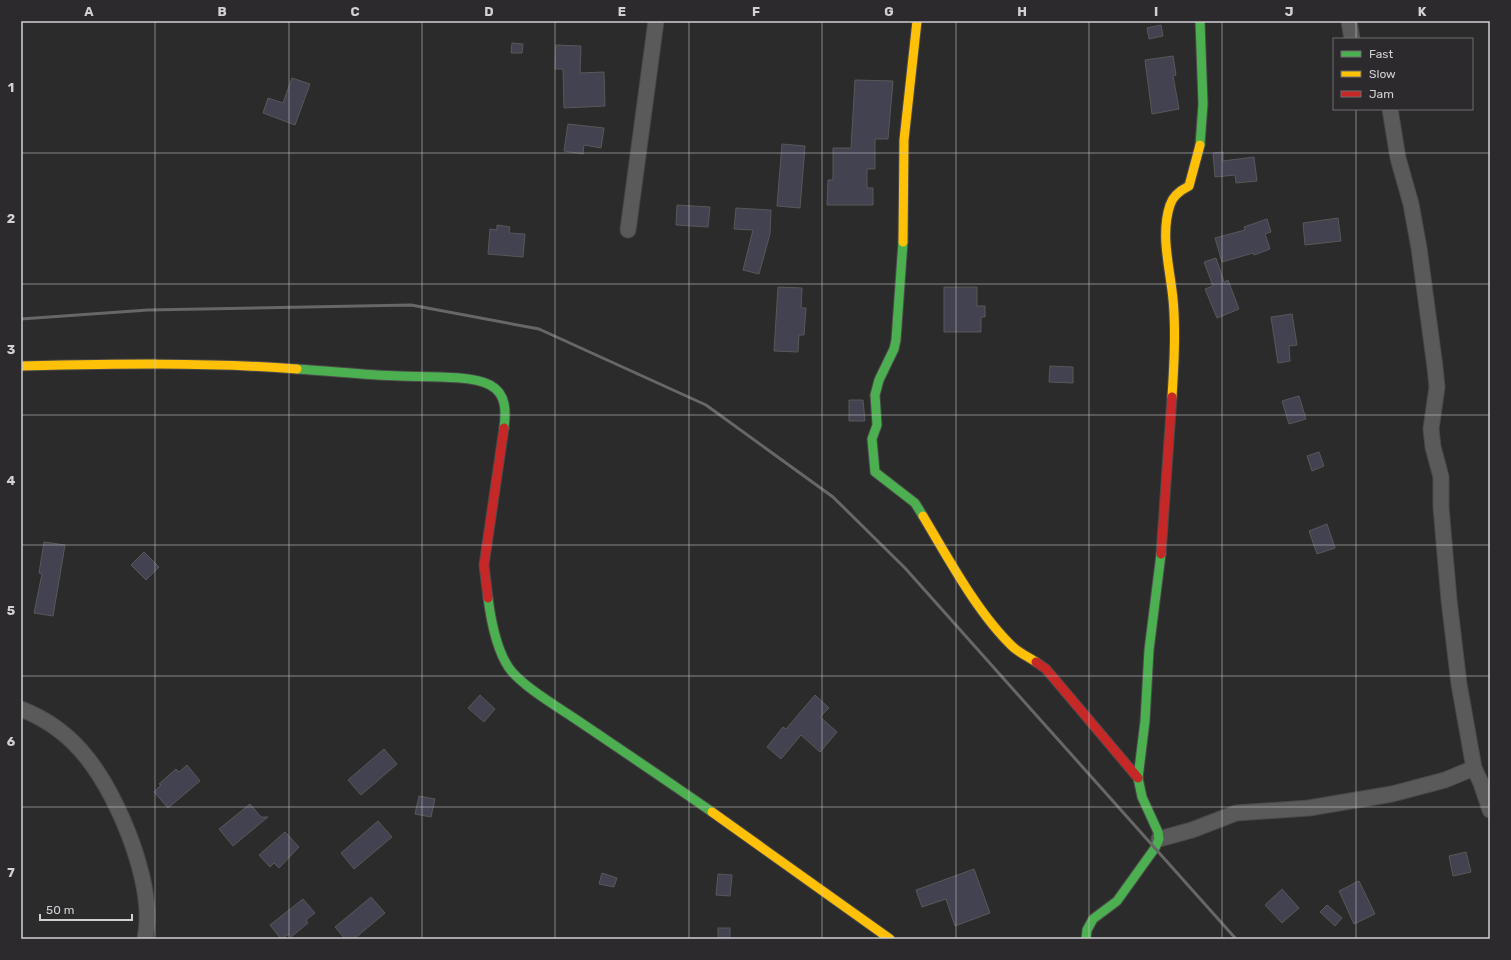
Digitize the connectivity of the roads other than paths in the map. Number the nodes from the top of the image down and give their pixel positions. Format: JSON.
{"nodes":[{"id":1,"x":656,"y":21,"type":"edge"},
{"id":2,"x":917,"y":21,"type":"edge"},
{"id":3,"x":1200,"y":21,"type":"edge"},
{"id":4,"x":1349,"y":21,"type":"edge"},
{"id":5,"x":1352,"y":38,"type":"edge"},
{"id":6,"x":1390,"y":110,"type":"edge"},
{"id":7,"x":628,"y":230,"type":"dead end"},
{"id":8,"x":21,"y":366,"type":"edge"},
{"id":9,"x":21,"y":708,"type":"edge"},
{"id":10,"x":1474,"y":768,"type":"junction"},
{"id":11,"x":1138,"y":778,"type":"junction"},
{"id":12,"x":1490,"y":810,"type":"edge"},
{"id":13,"x":1159,"y":839,"type":"junction"},
{"id":14,"x":144,"y":939,"type":"edge"},
{"id":15,"x":890,"y":939,"type":"edge"},
{"id":16,"x":1086,"y":939,"type":"edge"}],
"edges":[{"from":1,"to":7,"type":"street"},
{"from":2,"to":11,"type":"street"},
{"from":3,"to":11,"type":"street"},
{"from":4,"to":5,"type":"street"},
{"from":6,"to":10,"type":"street"},
{"from":8,"to":15,"type":"street"},
{"from":9,"to":14,"type":"street"},
{"from":10,"to":12,"type":"street"},
{"from":10,"to":13,"type":"street"},
{"from":11,"to":13,"type":"street"},
{"from":13,"to":16,"type":"street"}]}
